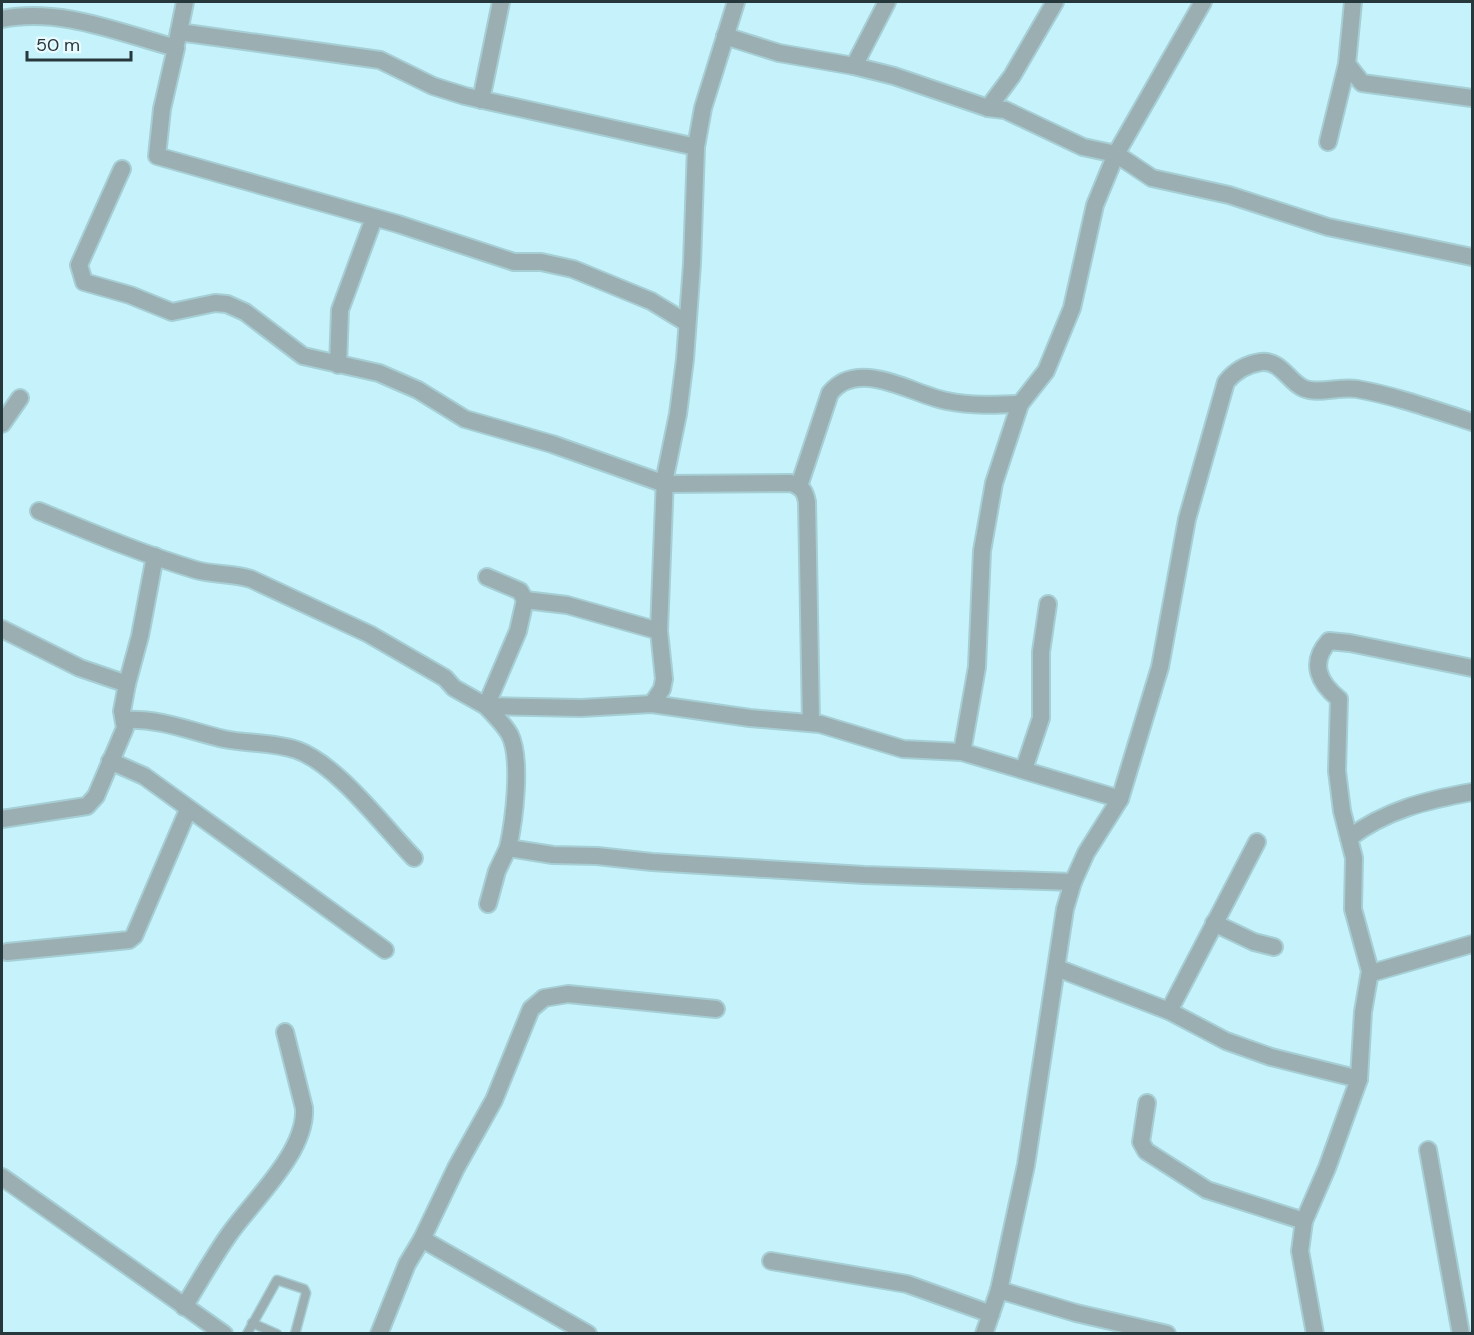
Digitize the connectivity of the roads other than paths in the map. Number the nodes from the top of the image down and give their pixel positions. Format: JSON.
{"nodes":[{"id":1,"x":185,"y":2,"type":"edge"},
{"id":2,"x":501,"y":2,"type":"edge"},
{"id":3,"x":732,"y":2,"type":"edge"},
{"id":4,"x":887,"y":2,"type":"edge"},
{"id":5,"x":1055,"y":2,"type":"edge"},
{"id":6,"x":1203,"y":2,"type":"edge"},
{"id":7,"x":1353,"y":2,"type":"edge"},
{"id":8,"x":2,"y":19,"type":"edge"},
{"id":9,"x":725,"y":36,"type":"junction"},
{"id":10,"x":177,"y":40,"type":"junction"},
{"id":11,"x":1347,"y":64,"type":"junction"},
{"id":12,"x":854,"y":66,"type":"junction"},
{"id":13,"x":1473,"y":98,"type":"edge"},
{"id":14,"x":481,"y":100,"type":"junction"},
{"id":15,"x":988,"y":108,"type":"junction"},
{"id":16,"x":1328,"y":142,"type":"dead end"},
{"id":17,"x":696,"y":147,"type":"junction"},
{"id":18,"x":1116,"y":154,"type":"junction"},
{"id":19,"x":122,"y":169,"type":"dead end"},
{"id":20,"x":374,"y":218,"type":"junction"},
{"id":21,"x":1473,"y":257,"type":"edge"},
{"id":22,"x":687,"y":323,"type":"junction"},
{"id":23,"x":338,"y":365,"type":"junction"},
{"id":24,"x":20,"y":398,"type":"dead end"},
{"id":25,"x":1020,"y":404,"type":"junction"},
{"id":26,"x":1473,"y":422,"type":"edge"},
{"id":27,"x":2,"y":424,"type":"edge"},
{"id":28,"x":665,"y":484,"type":"junction"},
{"id":29,"x":799,"y":486,"type":"junction"},
{"id":30,"x":39,"y":511,"type":"dead end"},
{"id":31,"x":155,"y":556,"type":"junction"},
{"id":32,"x":487,"y":577,"type":"dead end"},
{"id":33,"x":525,"y":600,"type":"junction"},
{"id":34,"x":1048,"y":604,"type":"dead end"},
{"id":35,"x":2,"y":629,"type":"edge"},
{"id":36,"x":659,"y":631,"type":"junction"},
{"id":37,"x":1473,"y":668,"type":"edge"},
{"id":38,"x":127,"y":684,"type":"junction"},
{"id":39,"x":652,"y":704,"type":"junction"},
{"id":40,"x":486,"y":706,"type":"junction"},
{"id":41,"x":125,"y":720,"type":"junction"},
{"id":42,"x":811,"y":723,"type":"junction"},
{"id":43,"x":962,"y":752,"type":"junction"},
{"id":44,"x":110,"y":761,"type":"junction"},
{"id":45,"x":1024,"y":769,"type":"junction"},
{"id":46,"x":1473,"y":792,"type":"edge"},
{"id":47,"x":1120,"y":799,"type":"junction"},
{"id":48,"x":188,"y":810,"type":"junction"},
{"id":49,"x":2,"y":819,"type":"edge"},
{"id":50,"x":1349,"y":838,"type":"junction"},
{"id":51,"x":1257,"y":842,"type":"dead end"},
{"id":52,"x":508,"y":848,"type":"junction"},
{"id":53,"x":414,"y":858,"type":"dead end"},
{"id":54,"x":1073,"y":882,"type":"junction"},
{"id":55,"x":488,"y":904,"type":"dead end"},
{"id":56,"x":1214,"y":923,"type":"junction"},
{"id":57,"x":1473,"y":944,"type":"edge"},
{"id":58,"x":1274,"y":947,"type":"dead end"},
{"id":59,"x":385,"y":950,"type":"dead end"},
{"id":60,"x":7,"y":952,"type":"dead end"},
{"id":61,"x":1057,"y":968,"type":"junction"},
{"id":62,"x":1370,"y":971,"type":"junction"},
{"id":63,"x":716,"y":1009,"type":"dead end"},
{"id":64,"x":1169,"y":1011,"type":"junction"},
{"id":65,"x":285,"y":1032,"type":"dead end"},
{"id":66,"x":1359,"y":1079,"type":"junction"},
{"id":67,"x":1147,"y":1103,"type":"dead end"},
{"id":68,"x":1428,"y":1150,"type":"dead end"},
{"id":69,"x":2,"y":1177,"type":"edge"},
{"id":70,"x":1304,"y":1221,"type":"junction"},
{"id":71,"x":422,"y":1239,"type":"junction"},
{"id":72,"x":771,"y":1261,"type":"dead end"},
{"id":73,"x":999,"y":1290,"type":"junction"},
{"id":74,"x":184,"y":1307,"type":"junction"},
{"id":75,"x":991,"y":1314,"type":"junction"},
{"id":76,"x":252,"y":1323,"type":"junction"},
{"id":77,"x":224,"y":1334,"type":"edge"},
{"id":78,"x":247,"y":1334,"type":"edge"},
{"id":79,"x":277,"y":1334,"type":"edge"},
{"id":80,"x":294,"y":1334,"type":"edge"},
{"id":81,"x":379,"y":1334,"type":"edge"},
{"id":82,"x":588,"y":1334,"type":"edge"},
{"id":83,"x":984,"y":1334,"type":"edge"},
{"id":84,"x":1167,"y":1334,"type":"edge"},
{"id":85,"x":1315,"y":1334,"type":"edge"},
{"id":86,"x":1461,"y":1334,"type":"edge"}],
"edges":[{"from":1,"to":10,"type":"street"},
{"from":2,"to":14,"type":"street"},
{"from":3,"to":9,"type":"street"},
{"from":4,"to":12,"type":"street"},
{"from":5,"to":15,"type":"street"},
{"from":6,"to":18,"type":"street"},
{"from":7,"to":11,"type":"street"},
{"from":8,"to":10,"type":"street"},
{"from":9,"to":12,"type":"street"},
{"from":9,"to":17,"type":"street"},
{"from":10,"to":14,"type":"street"},
{"from":10,"to":20,"type":"street"},
{"from":11,"to":13,"type":"street"},
{"from":11,"to":16,"type":"street"},
{"from":12,"to":15,"type":"street"},
{"from":14,"to":17,"type":"street"},
{"from":15,"to":18,"type":"street"},
{"from":17,"to":22,"type":"street"},
{"from":18,"to":21,"type":"street"},
{"from":18,"to":25,"type":"street"},
{"from":19,"to":23,"type":"street"},
{"from":20,"to":22,"type":"street"},
{"from":20,"to":23,"type":"street"},
{"from":22,"to":28,"type":"street"},
{"from":23,"to":28,"type":"street"},
{"from":24,"to":27,"type":"street"},
{"from":25,"to":29,"type":"street"},
{"from":25,"to":43,"type":"street"},
{"from":26,"to":47,"type":"street"},
{"from":28,"to":29,"type":"street"},
{"from":28,"to":36,"type":"street"},
{"from":29,"to":42,"type":"street"},
{"from":30,"to":31,"type":"street"},
{"from":31,"to":38,"type":"street"},
{"from":31,"to":40,"type":"street"},
{"from":32,"to":33,"type":"street"},
{"from":33,"to":36,"type":"street"},
{"from":33,"to":40,"type":"street"},
{"from":34,"to":45,"type":"street"},
{"from":35,"to":38,"type":"street"},
{"from":36,"to":39,"type":"street"},
{"from":37,"to":50,"type":"street"},
{"from":38,"to":41,"type":"street"},
{"from":39,"to":40,"type":"street"},
{"from":39,"to":42,"type":"street"},
{"from":40,"to":52,"type":"street"},
{"from":41,"to":44,"type":"street"},
{"from":41,"to":53,"type":"street"},
{"from":42,"to":43,"type":"street"},
{"from":43,"to":45,"type":"street"},
{"from":44,"to":48,"type":"street"},
{"from":44,"to":49,"type":"street"},
{"from":45,"to":47,"type":"street"},
{"from":46,"to":50,"type":"street"},
{"from":47,"to":54,"type":"street"},
{"from":48,"to":59,"type":"street"},
{"from":48,"to":60,"type":"street"},
{"from":50,"to":62,"type":"street"},
{"from":51,"to":56,"type":"street"},
{"from":52,"to":54,"type":"street"},
{"from":52,"to":55,"type":"street"},
{"from":54,"to":61,"type":"street"},
{"from":56,"to":58,"type":"street"},
{"from":56,"to":64,"type":"street"},
{"from":57,"to":62,"type":"street"},
{"from":61,"to":64,"type":"street"},
{"from":61,"to":73,"type":"street"},
{"from":62,"to":66,"type":"street"},
{"from":63,"to":71,"type":"street"},
{"from":64,"to":66,"type":"street"},
{"from":65,"to":74,"type":"street"},
{"from":66,"to":70,"type":"street"},
{"from":67,"to":70,"type":"street"},
{"from":68,"to":86,"type":"street"},
{"from":69,"to":74,"type":"street"},
{"from":70,"to":85,"type":"street"},
{"from":71,"to":81,"type":"street"},
{"from":71,"to":82,"type":"street"},
{"from":72,"to":75,"type":"street"},
{"from":73,"to":75,"type":"street"},
{"from":73,"to":84,"type":"street"},
{"from":74,"to":77,"type":"street"},
{"from":75,"to":83,"type":"street"},
{"from":76,"to":78,"type":"lane"},
{"from":76,"to":79,"type":"lane"},
{"from":76,"to":80,"type":"lane"}]}
